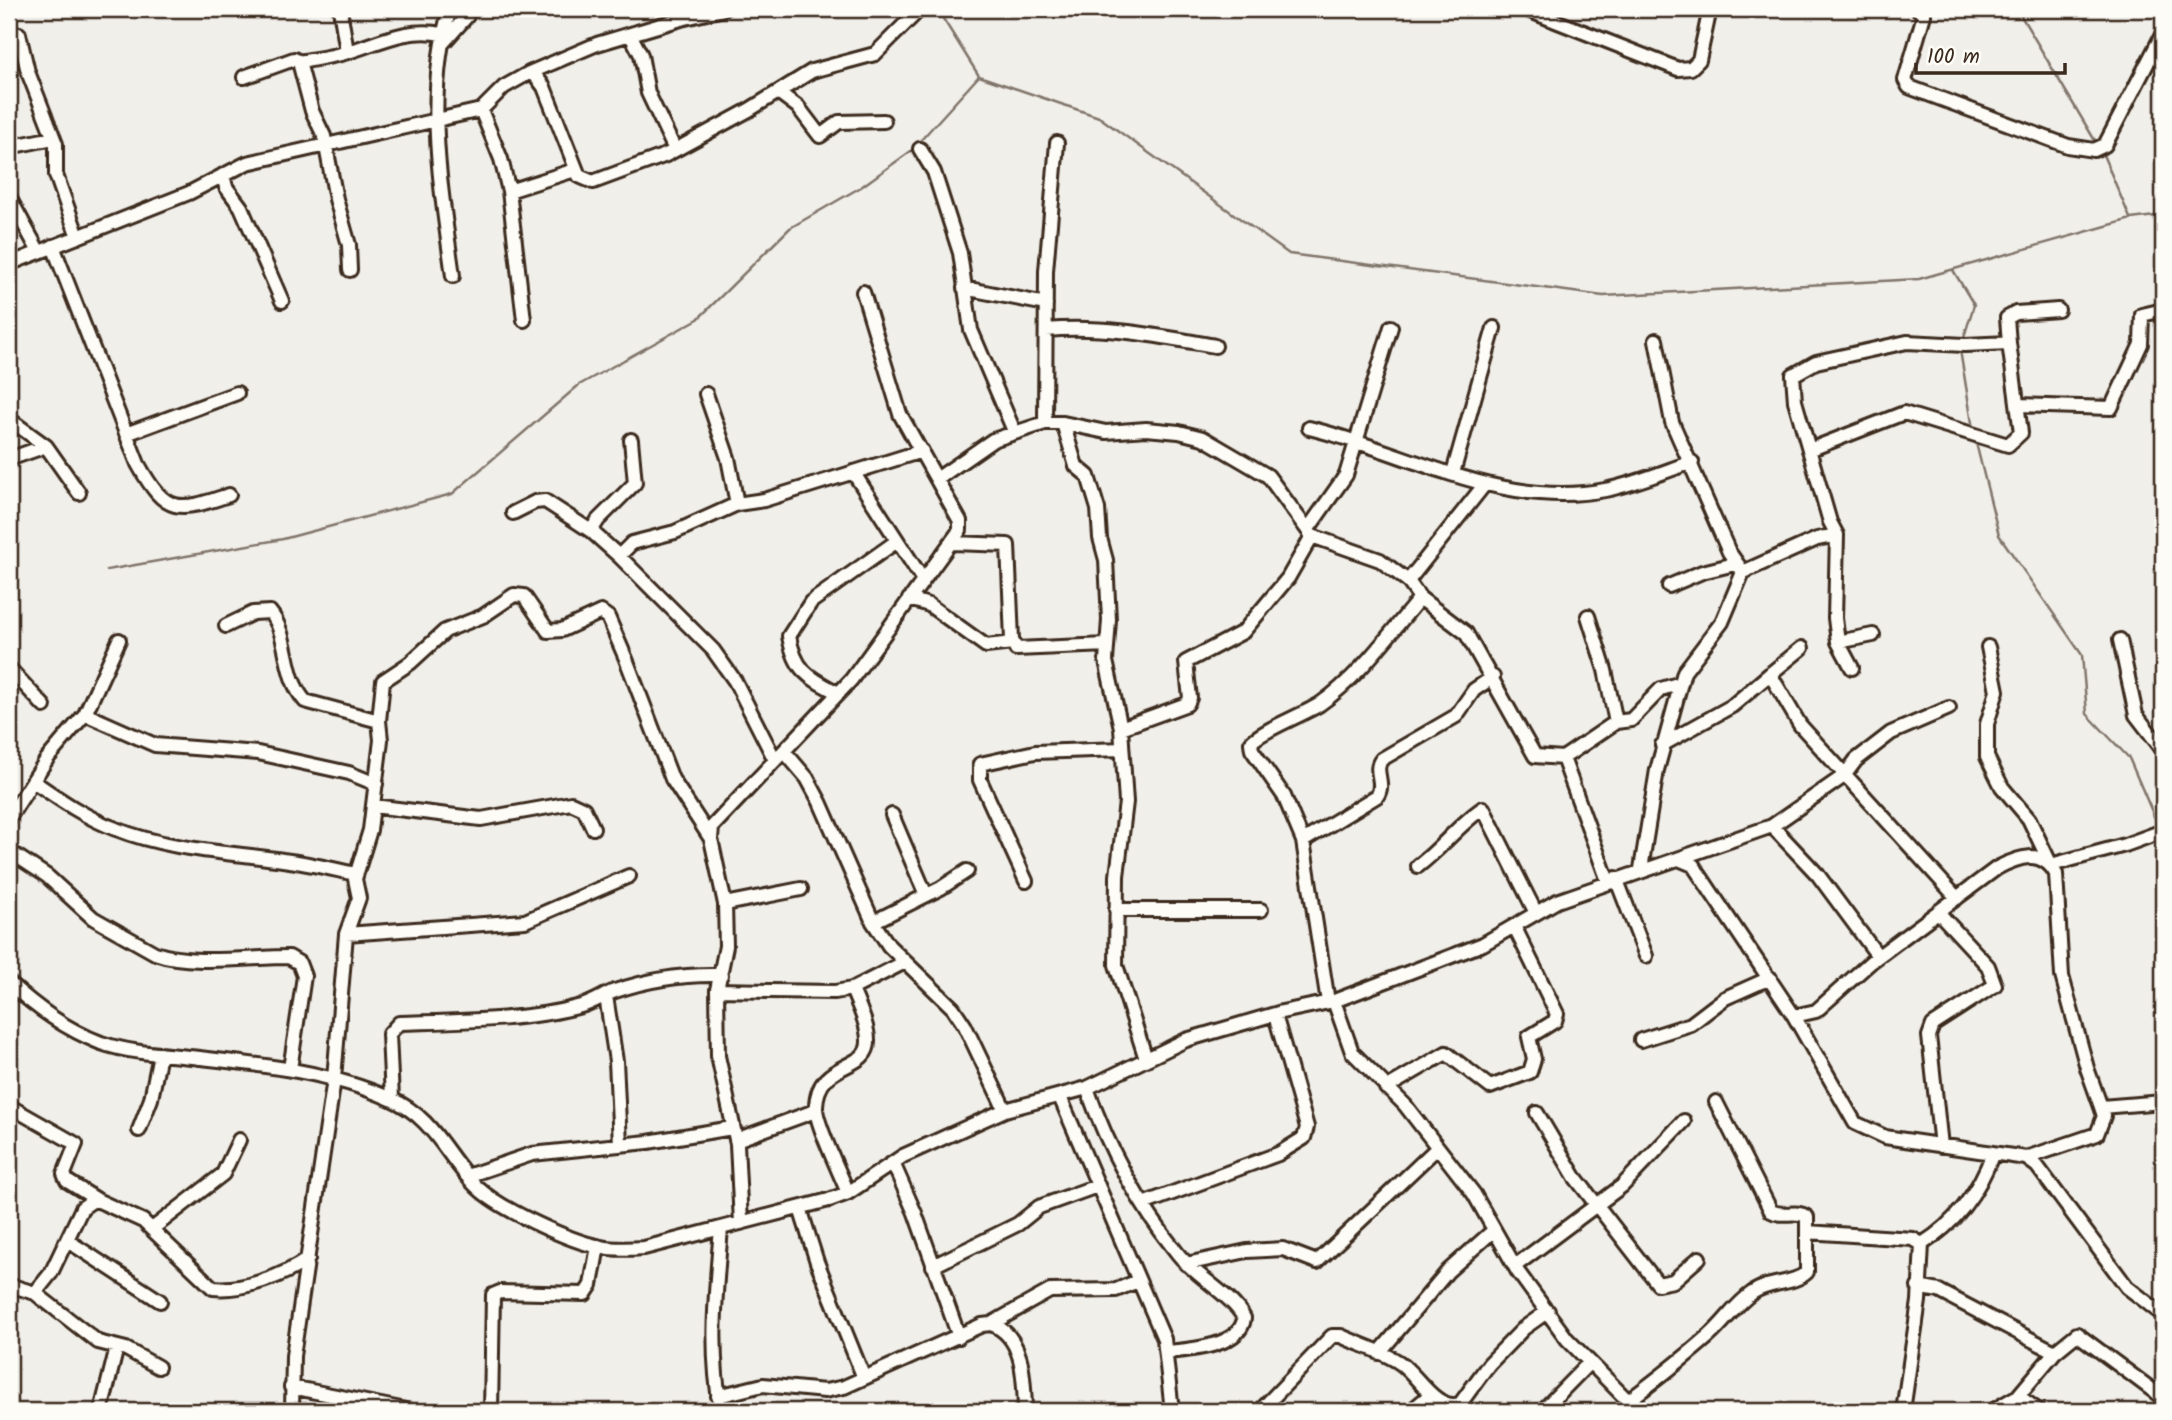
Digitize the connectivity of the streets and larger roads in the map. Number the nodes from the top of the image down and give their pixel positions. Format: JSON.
{"nodes":[{"id":1,"x":340,"y":9,"type":"edge"},
{"id":2,"x":450,"y":9,"type":"edge"},
{"id":3,"x":469,"y":9,"type":"edge"},
{"id":4,"x":690,"y":9,"type":"edge"},
{"id":5,"x":724,"y":9,"type":"edge"},
{"id":6,"x":920,"y":9,"type":"edge"},
{"id":7,"x":1525,"y":9,"type":"edge"},
{"id":8,"x":1710,"y":9,"type":"edge"},
{"id":9,"x":1918,"y":9,"type":"edge"},
{"id":10,"x":681,"y":19,"type":"junction"},
{"id":11,"x":2163,"y":33,"type":"edge"},
{"id":12,"x":19,"y":34,"type":"dead end"},
{"id":13,"x":631,"y":36,"type":"junction"},
{"id":14,"x":443,"y":38,"type":"junction"},
{"id":15,"x":346,"y":52,"type":"junction"},
{"id":16,"x":299,"y":62,"type":"junction"},
{"id":17,"x":529,"y":73,"type":"junction"},
{"id":18,"x":244,"y":77,"type":"dead end"},
{"id":19,"x":778,"y":92,"type":"junction"},
{"id":20,"x":481,"y":110,"type":"junction"},
{"id":21,"x":434,"y":118,"type":"junction"},
{"id":22,"x":884,"y":121,"type":"dead end"},
{"id":23,"x":54,"y":138,"type":"junction"},
{"id":24,"x":1057,"y":143,"type":"dead end"},
{"id":25,"x":324,"y":146,"type":"junction"},
{"id":26,"x":9,"y":147,"type":"edge"},
{"id":27,"x":920,"y":149,"type":"dead end"},
{"id":28,"x":674,"y":150,"type":"junction"},
{"id":29,"x":575,"y":170,"type":"junction"},
{"id":30,"x":223,"y":175,"type":"junction"},
{"id":31,"x":509,"y":191,"type":"junction"},
{"id":32,"x":9,"y":197,"type":"edge"},
{"id":33,"x":78,"y":237,"type":"junction"},
{"id":34,"x":54,"y":246,"type":"junction"},
{"id":35,"x":39,"y":252,"type":"junction"},
{"id":36,"x":9,"y":264,"type":"edge"},
{"id":37,"x":350,"y":270,"type":"dead end"},
{"id":38,"x":453,"y":276,"type":"dead end"},
{"id":39,"x":964,"y":288,"type":"junction"},
{"id":40,"x":863,"y":292,"type":"dead end"},
{"id":41,"x":282,"y":301,"type":"dead end"},
{"id":42,"x":1046,"y":304,"type":"junction"},
{"id":43,"x":2058,"y":310,"type":"dead end"},
{"id":44,"x":2163,"y":310,"type":"edge"},
{"id":45,"x":524,"y":320,"type":"dead end"},
{"id":46,"x":1391,"y":327,"type":"dead end"},
{"id":47,"x":1494,"y":328,"type":"dead end"},
{"id":48,"x":1046,"y":330,"type":"junction"},
{"id":49,"x":1656,"y":340,"type":"dead end"},
{"id":50,"x":2009,"y":343,"type":"junction"},
{"id":51,"x":1215,"y":346,"type":"dead end"},
{"id":52,"x":237,"y":393,"type":"dead end"},
{"id":53,"x":706,"y":394,"type":"dead end"},
{"id":54,"x":2018,"y":405,"type":"junction"},
{"id":55,"x":9,"y":419,"type":"edge"},
{"id":56,"x":1045,"y":423,"type":"junction"},
{"id":57,"x":1063,"y":423,"type":"junction"},
{"id":58,"x":1309,"y":428,"type":"dead end"},
{"id":59,"x":1014,"y":431,"type":"junction"},
{"id":60,"x":126,"y":434,"type":"junction"},
{"id":61,"x":631,"y":440,"type":"dead end"},
{"id":62,"x":1356,"y":441,"type":"junction"},
{"id":63,"x":46,"y":446,"type":"junction"},
{"id":64,"x":1809,"y":450,"type":"junction"},
{"id":65,"x":922,"y":451,"type":"junction"},
{"id":66,"x":9,"y":459,"type":"edge"},
{"id":67,"x":1692,"y":463,"type":"junction"},
{"id":68,"x":853,"y":472,"type":"junction"},
{"id":69,"x":1453,"y":473,"type":"junction"},
{"id":70,"x":937,"y":479,"type":"junction"},
{"id":71,"x":1485,"y":484,"type":"junction"},
{"id":72,"x":79,"y":493,"type":"dead end"},
{"id":73,"x":229,"y":495,"type":"dead end"},
{"id":74,"x":737,"y":504,"type":"junction"},
{"id":75,"x":513,"y":513,"type":"dead end"},
{"id":76,"x":591,"y":531,"type":"junction"},
{"id":77,"x":1310,"y":533,"type":"junction"},
{"id":78,"x":1837,"y":535,"type":"junction"},
{"id":79,"x":897,"y":541,"type":"junction"},
{"id":80,"x":953,"y":543,"type":"junction"},
{"id":81,"x":619,"y":556,"type":"junction"},
{"id":82,"x":1739,"y":568,"type":"junction"},
{"id":83,"x":923,"y":580,"type":"junction"},
{"id":84,"x":1408,"y":582,"type":"junction"},
{"id":85,"x":1670,"y":586,"type":"dead end"},
{"id":86,"x":909,"y":598,"type":"junction"},
{"id":87,"x":1420,"y":598,"type":"junction"},
{"id":88,"x":1588,"y":616,"type":"dead end"},
{"id":89,"x":226,"y":626,"type":"dead end"},
{"id":90,"x":1873,"y":635,"type":"dead end"},
{"id":91,"x":119,"y":640,"type":"dead end"},
{"id":92,"x":2120,"y":640,"type":"dead end"},
{"id":93,"x":1839,"y":642,"type":"junction"},
{"id":94,"x":1013,"y":643,"type":"junction"},
{"id":95,"x":1107,"y":645,"type":"junction"},
{"id":96,"x":1988,"y":647,"type":"dead end"},
{"id":97,"x":1802,"y":648,"type":"dead end"},
{"id":98,"x":9,"y":668,"type":"edge"},
{"id":99,"x":1852,"y":668,"type":"dead end"},
{"id":100,"x":1770,"y":674,"type":"junction"},
{"id":101,"x":1493,"y":677,"type":"junction"},
{"id":102,"x":1681,"y":682,"type":"junction"},
{"id":103,"x":838,"y":693,"type":"junction"},
{"id":104,"x":44,"y":706,"type":"dead end"},
{"id":105,"x":1949,"y":708,"type":"dead end"},
{"id":106,"x":85,"y":714,"type":"junction"},
{"id":107,"x":379,"y":720,"type":"junction"},
{"id":108,"x":1616,"y":722,"type":"junction"},
{"id":109,"x":1121,"y":729,"type":"junction"},
{"id":110,"x":1662,"y":745,"type":"junction"},
{"id":111,"x":1122,"y":749,"type":"junction"},
{"id":112,"x":2163,"y":750,"type":"edge"},
{"id":113,"x":780,"y":756,"type":"junction"},
{"id":114,"x":1563,"y":758,"type":"junction"},
{"id":115,"x":1844,"y":776,"type":"junction"},
{"id":116,"x":33,"y":781,"type":"junction"},
{"id":117,"x":376,"y":784,"type":"junction"},
{"id":118,"x":373,"y":806,"type":"junction"},
{"id":119,"x":892,"y":815,"type":"dead end"},
{"id":120,"x":9,"y":818,"type":"edge"},
{"id":121,"x":1772,"y":826,"type":"junction"},
{"id":122,"x":593,"y":828,"type":"dead end"},
{"id":123,"x":2163,"y":831,"type":"edge"},
{"id":124,"x":711,"y":839,"type":"junction"},
{"id":125,"x":1303,"y":841,"type":"junction"},
{"id":126,"x":9,"y":851,"type":"edge"},
{"id":127,"x":1681,"y":860,"type":"junction"},
{"id":128,"x":2051,"y":865,"type":"junction"},
{"id":129,"x":1418,"y":866,"type":"dead end"},
{"id":130,"x":1641,"y":869,"type":"junction"},
{"id":131,"x":967,"y":871,"type":"dead end"},
{"id":132,"x":356,"y":874,"type":"junction"},
{"id":133,"x":629,"y":876,"type":"dead end"},
{"id":134,"x":1611,"y":880,"type":"junction"},
{"id":135,"x":1026,"y":881,"type":"dead end"},
{"id":136,"x":801,"y":889,"type":"dead end"},
{"id":137,"x":926,"y":895,"type":"junction"},
{"id":138,"x":1957,"y":898,"type":"junction"},
{"id":139,"x":725,"y":904,"type":"junction"},
{"id":140,"x":1116,"y":910,"type":"junction"},
{"id":141,"x":1261,"y":910,"type":"dead end"},
{"id":142,"x":1938,"y":912,"type":"junction"},
{"id":143,"x":1536,"y":913,"type":"junction"},
{"id":144,"x":873,"y":922,"type":"junction"},
{"id":145,"x":1514,"y":926,"type":"junction"},
{"id":146,"x":345,"y":934,"type":"junction"},
{"id":147,"x":1646,"y":956,"type":"dead end"},
{"id":148,"x":1878,"y":956,"type":"junction"},
{"id":149,"x":905,"y":962,"type":"junction"},
{"id":150,"x":721,"y":975,"type":"junction"},
{"id":151,"x":1770,"y":978,"type":"junction"},
{"id":152,"x":9,"y":983,"type":"edge"},
{"id":153,"x":852,"y":989,"type":"junction"},
{"id":154,"x":717,"y":990,"type":"junction"},
{"id":155,"x":606,"y":996,"type":"junction"},
{"id":156,"x":1331,"y":1002,"type":"junction"},
{"id":157,"x":1275,"y":1015,"type":"junction"},
{"id":158,"x":1794,"y":1016,"type":"junction"},
{"id":159,"x":1641,"y":1040,"type":"dead end"},
{"id":160,"x":160,"y":1054,"type":"junction"},
{"id":161,"x":1146,"y":1059,"type":"junction"},
{"id":162,"x":290,"y":1069,"type":"junction"},
{"id":163,"x":334,"y":1079,"type":"junction"},
{"id":164,"x":1087,"y":1088,"type":"junction"},
{"id":165,"x":1387,"y":1088,"type":"junction"},
{"id":166,"x":1060,"y":1097,"type":"junction"},
{"id":167,"x":392,"y":1099,"type":"junction"},
{"id":168,"x":1716,"y":1102,"type":"dead end"},
{"id":169,"x":2163,"y":1102,"type":"edge"},
{"id":170,"x":9,"y":1106,"type":"edge"},
{"id":171,"x":2101,"y":1107,"type":"junction"},
{"id":172,"x":1005,"y":1110,"type":"junction"},
{"id":173,"x":815,"y":1111,"type":"junction"},
{"id":174,"x":1537,"y":1113,"type":"dead end"},
{"id":175,"x":1684,"y":1121,"type":"dead end"},
{"id":176,"x":139,"y":1130,"type":"dead end"},
{"id":177,"x":734,"y":1134,"type":"junction"},
{"id":178,"x":239,"y":1140,"type":"dead end"},
{"id":179,"x":620,"y":1144,"type":"junction"},
{"id":180,"x":1941,"y":1146,"type":"junction"},
{"id":181,"x":1436,"y":1149,"type":"junction"},
{"id":182,"x":1993,"y":1153,"type":"junction"},
{"id":183,"x":2026,"y":1158,"type":"junction"},
{"id":184,"x":892,"y":1163,"type":"junction"},
{"id":185,"x":467,"y":1176,"type":"junction"},
{"id":186,"x":1097,"y":1186,"type":"junction"},
{"id":187,"x":848,"y":1193,"type":"junction"},
{"id":188,"x":99,"y":1201,"type":"junction"},
{"id":189,"x":1143,"y":1204,"type":"junction"},
{"id":190,"x":1597,"y":1205,"type":"junction"},
{"id":191,"x":800,"y":1208,"type":"junction"},
{"id":192,"x":741,"y":1223,"type":"junction"},
{"id":193,"x":721,"y":1228,"type":"junction"},
{"id":194,"x":152,"y":1229,"type":"junction"},
{"id":195,"x":1494,"y":1230,"type":"junction"},
{"id":196,"x":1807,"y":1232,"type":"junction"},
{"id":197,"x":68,"y":1241,"type":"junction"},
{"id":198,"x":1922,"y":1244,"type":"junction"},
{"id":199,"x":598,"y":1246,"type":"junction"},
{"id":200,"x":1699,"y":1258,"type":"dead end"},
{"id":201,"x":308,"y":1259,"type":"junction"},
{"id":202,"x":1186,"y":1264,"type":"junction"},
{"id":203,"x":933,"y":1266,"type":"junction"},
{"id":204,"x":1515,"y":1266,"type":"junction"},
{"id":205,"x":1138,"y":1281,"type":"junction"},
{"id":206,"x":9,"y":1285,"type":"edge"},
{"id":207,"x":1918,"y":1287,"type":"junction"},
{"id":208,"x":35,"y":1293,"type":"junction"},
{"id":209,"x":160,"y":1301,"type":"dead end"},
{"id":210,"x":1548,"y":1311,"type":"junction"},
{"id":211,"x":2163,"y":1315,"type":"edge"},
{"id":212,"x":991,"y":1324,"type":"junction"},
{"id":213,"x":959,"y":1337,"type":"junction"},
{"id":214,"x":117,"y":1346,"type":"junction"},
{"id":215,"x":1166,"y":1352,"type":"junction"},
{"id":216,"x":2055,"y":1352,"type":"junction"},
{"id":217,"x":1379,"y":1353,"type":"junction"},
{"id":218,"x":1589,"y":1363,"type":"junction"},
{"id":219,"x":158,"y":1367,"type":"dead end"},
{"id":220,"x":863,"y":1378,"type":"junction"},
{"id":221,"x":291,"y":1387,"type":"junction"},
{"id":222,"x":1431,"y":1394,"type":"junction"},
{"id":223,"x":719,"y":1396,"type":"junction"},
{"id":224,"x":2018,"y":1396,"type":"junction"},
{"id":225,"x":2163,"y":1398,"type":"edge"},
{"id":226,"x":1628,"y":1401,"type":"junction"},
{"id":227,"x":101,"y":1411,"type":"edge"},
{"id":228,"x":292,"y":1411,"type":"edge"},
{"id":229,"x":411,"y":1411,"type":"edge"},
{"id":230,"x":491,"y":1411,"type":"edge"},
{"id":231,"x":721,"y":1411,"type":"edge"},
{"id":232,"x":1025,"y":1411,"type":"edge"},
{"id":233,"x":1172,"y":1411,"type":"edge"},
{"id":234,"x":1261,"y":1411,"type":"edge"},
{"id":235,"x":1411,"y":1411,"type":"edge"},
{"id":236,"x":1542,"y":1411,"type":"edge"},
{"id":237,"x":1638,"y":1411,"type":"edge"},
{"id":238,"x":1903,"y":1411,"type":"edge"},
{"id":239,"x":1992,"y":1411,"type":"edge"},
{"id":240,"x":2039,"y":1411,"type":"edge"}],
"edges":[{"from":1,"to":15,"type":"street"},
{"from":2,"to":14,"type":"street"},
{"from":3,"to":14,"type":"street"},
{"from":4,"to":10,"type":"street"},
{"from":5,"to":10,"type":"street"},
{"from":6,"to":19,"type":"street"},
{"from":7,"to":8,"type":"street"},
{"from":9,"to":11,"type":"street"},
{"from":10,"to":13,"type":"street"},
{"from":12,"to":23,"type":"street"},
{"from":13,"to":17,"type":"street"},
{"from":13,"to":28,"type":"street"},
{"from":14,"to":15,"type":"street"},
{"from":14,"to":21,"type":"street"},
{"from":15,"to":16,"type":"street"},
{"from":16,"to":18,"type":"street"},
{"from":16,"to":25,"type":"street"},
{"from":17,"to":20,"type":"street"},
{"from":17,"to":29,"type":"street"},
{"from":19,"to":22,"type":"street"},
{"from":19,"to":28,"type":"street"},
{"from":20,"to":21,"type":"street"},
{"from":20,"to":31,"type":"street"},
{"from":21,"to":25,"type":"street"},
{"from":21,"to":38,"type":"street"},
{"from":23,"to":26,"type":"street"},
{"from":23,"to":33,"type":"street"},
{"from":24,"to":42,"type":"street"},
{"from":25,"to":30,"type":"street"},
{"from":25,"to":37,"type":"street"},
{"from":27,"to":39,"type":"street"},
{"from":28,"to":29,"type":"street"},
{"from":29,"to":31,"type":"street"},
{"from":30,"to":33,"type":"street"},
{"from":30,"to":41,"type":"street"},
{"from":31,"to":45,"type":"street"},
{"from":32,"to":35,"type":"street"},
{"from":33,"to":34,"type":"street"},
{"from":34,"to":35,"type":"street"},
{"from":34,"to":60,"type":"street"},
{"from":35,"to":36,"type":"street"},
{"from":39,"to":42,"type":"street"},
{"from":39,"to":59,"type":"street"},
{"from":40,"to":65,"type":"street"},
{"from":42,"to":48,"type":"street"},
{"from":43,"to":50,"type":"street"},
{"from":44,"to":54,"type":"street"},
{"from":46,"to":62,"type":"street"},
{"from":47,"to":69,"type":"street"},
{"from":48,"to":51,"type":"street"},
{"from":48,"to":56,"type":"street"},
{"from":49,"to":67,"type":"street"},
{"from":50,"to":54,"type":"street"},
{"from":50,"to":64,"type":"street"},
{"from":52,"to":60,"type":"street"},
{"from":53,"to":74,"type":"street"},
{"from":54,"to":64,"type":"street"},
{"from":55,"to":63,"type":"street"},
{"from":56,"to":57,"type":"street"},
{"from":56,"to":59,"type":"street"},
{"from":57,"to":77,"type":"street"},
{"from":57,"to":95,"type":"street"},
{"from":58,"to":62,"type":"street"},
{"from":59,"to":70,"type":"street"},
{"from":60,"to":73,"type":"street"},
{"from":61,"to":76,"type":"street"},
{"from":62,"to":69,"type":"street"},
{"from":62,"to":77,"type":"street"},
{"from":63,"to":66,"type":"street"},
{"from":63,"to":72,"type":"street"},
{"from":64,"to":78,"type":"street"},
{"from":65,"to":68,"type":"street"},
{"from":65,"to":70,"type":"street"},
{"from":67,"to":71,"type":"street"},
{"from":67,"to":82,"type":"street"},
{"from":68,"to":74,"type":"street"},
{"from":68,"to":79,"type":"street"},
{"from":69,"to":71,"type":"street"},
{"from":70,"to":80,"type":"street"},
{"from":71,"to":84,"type":"street"},
{"from":74,"to":81,"type":"street"},
{"from":75,"to":76,"type":"street"},
{"from":76,"to":81,"type":"street"},
{"from":77,"to":84,"type":"street"},
{"from":77,"to":109,"type":"street"},
{"from":78,"to":82,"type":"street"},
{"from":78,"to":93,"type":"street"},
{"from":79,"to":83,"type":"street"},
{"from":79,"to":103,"type":"street"},
{"from":80,"to":83,"type":"street"},
{"from":80,"to":94,"type":"street"},
{"from":81,"to":113,"type":"street"},
{"from":82,"to":85,"type":"street"},
{"from":82,"to":102,"type":"street"},
{"from":83,"to":86,"type":"street"},
{"from":84,"to":87,"type":"street"},
{"from":86,"to":94,"type":"street"},
{"from":86,"to":103,"type":"street"},
{"from":87,"to":101,"type":"street"},
{"from":87,"to":125,"type":"street"},
{"from":88,"to":108,"type":"street"},
{"from":89,"to":107,"type":"street"},
{"from":90,"to":93,"type":"street"},
{"from":91,"to":106,"type":"street"},
{"from":92,"to":112,"type":"street"},
{"from":93,"to":99,"type":"street"},
{"from":94,"to":95,"type":"street"},
{"from":95,"to":109,"type":"street"},
{"from":96,"to":128,"type":"street"},
{"from":97,"to":100,"type":"street"},
{"from":98,"to":104,"type":"street"},
{"from":100,"to":110,"type":"street"},
{"from":100,"to":115,"type":"street"},
{"from":101,"to":114,"type":"street"},
{"from":101,"to":125,"type":"street"},
{"from":102,"to":108,"type":"street"},
{"from":102,"to":110,"type":"street"},
{"from":103,"to":113,"type":"street"},
{"from":105,"to":115,"type":"street"},
{"from":106,"to":116,"type":"street"},
{"from":106,"to":117,"type":"street"},
{"from":107,"to":117,"type":"street"},
{"from":107,"to":124,"type":"street"},
{"from":108,"to":114,"type":"street"},
{"from":109,"to":111,"type":"street"},
{"from":110,"to":130,"type":"street"},
{"from":111,"to":135,"type":"street"},
{"from":111,"to":140,"type":"street"},
{"from":113,"to":124,"type":"street"},
{"from":113,"to":144,"type":"street"},
{"from":114,"to":134,"type":"street"},
{"from":115,"to":121,"type":"street"},
{"from":115,"to":138,"type":"street"},
{"from":116,"to":120,"type":"street"},
{"from":116,"to":132,"type":"street"},
{"from":117,"to":118,"type":"street"},
{"from":118,"to":122,"type":"street"},
{"from":118,"to":132,"type":"street"},
{"from":119,"to":137,"type":"street"},
{"from":121,"to":127,"type":"street"},
{"from":121,"to":148,"type":"street"},
{"from":123,"to":128,"type":"street"},
{"from":124,"to":139,"type":"street"},
{"from":125,"to":156,"type":"street"},
{"from":126,"to":162,"type":"street"},
{"from":127,"to":130,"type":"street"},
{"from":127,"to":151,"type":"street"},
{"from":128,"to":138,"type":"street"},
{"from":128,"to":171,"type":"street"},
{"from":129,"to":143,"type":"street"},
{"from":130,"to":134,"type":"street"},
{"from":131,"to":137,"type":"street"},
{"from":132,"to":146,"type":"street"},
{"from":133,"to":146,"type":"street"},
{"from":134,"to":143,"type":"street"},
{"from":134,"to":147,"type":"street"},
{"from":136,"to":139,"type":"street"},
{"from":137,"to":144,"type":"street"},
{"from":138,"to":142,"type":"street"},
{"from":139,"to":150,"type":"street"},
{"from":140,"to":141,"type":"street"},
{"from":140,"to":161,"type":"street"},
{"from":142,"to":148,"type":"street"},
{"from":142,"to":180,"type":"street"},
{"from":143,"to":145,"type":"street"},
{"from":144,"to":149,"type":"street"},
{"from":145,"to":156,"type":"street"},
{"from":145,"to":165,"type":"street"},
{"from":146,"to":163,"type":"street"},
{"from":148,"to":158,"type":"street"},
{"from":149,"to":153,"type":"street"},
{"from":149,"to":172,"type":"street"},
{"from":150,"to":154,"type":"street"},
{"from":150,"to":155,"type":"street"},
{"from":151,"to":158,"type":"street"},
{"from":151,"to":159,"type":"street"},
{"from":152,"to":160,"type":"street"},
{"from":153,"to":154,"type":"street"},
{"from":153,"to":173,"type":"street"},
{"from":154,"to":177,"type":"street"},
{"from":155,"to":167,"type":"street"},
{"from":155,"to":179,"type":"street"},
{"from":156,"to":157,"type":"street"},
{"from":156,"to":165,"type":"street"},
{"from":157,"to":161,"type":"street"},
{"from":157,"to":189,"type":"street"},
{"from":158,"to":180,"type":"street"},
{"from":160,"to":162,"type":"street"},
{"from":160,"to":176,"type":"street"},
{"from":161,"to":164,"type":"street"},
{"from":162,"to":163,"type":"street"},
{"from":163,"to":167,"type":"street"},
{"from":163,"to":201,"type":"street"},
{"from":164,"to":166,"type":"street"},
{"from":164,"to":189,"type":"street"},
{"from":165,"to":181,"type":"street"},
{"from":166,"to":172,"type":"street"},
{"from":166,"to":186,"type":"street"},
{"from":167,"to":185,"type":"street"},
{"from":168,"to":196,"type":"street"},
{"from":169,"to":171,"type":"street"},
{"from":170,"to":188,"type":"street"},
{"from":171,"to":183,"type":"street"},
{"from":172,"to":184,"type":"street"},
{"from":173,"to":177,"type":"street"},
{"from":173,"to":187,"type":"street"},
{"from":174,"to":190,"type":"street"},
{"from":175,"to":190,"type":"street"},
{"from":177,"to":179,"type":"street"},
{"from":177,"to":192,"type":"street"},
{"from":178,"to":194,"type":"street"},
{"from":179,"to":185,"type":"street"},
{"from":180,"to":182,"type":"street"},
{"from":181,"to":195,"type":"street"},
{"from":181,"to":202,"type":"street"},
{"from":182,"to":183,"type":"street"},
{"from":182,"to":198,"type":"street"},
{"from":183,"to":211,"type":"street"},
{"from":184,"to":187,"type":"street"},
{"from":184,"to":203,"type":"street"},
{"from":185,"to":199,"type":"street"},
{"from":186,"to":203,"type":"street"},
{"from":186,"to":205,"type":"street"},
{"from":187,"to":191,"type":"street"},
{"from":188,"to":194,"type":"street"},
{"from":188,"to":197,"type":"street"},
{"from":189,"to":202,"type":"street"},
{"from":190,"to":200,"type":"street"},
{"from":190,"to":204,"type":"street"},
{"from":191,"to":192,"type":"street"},
{"from":191,"to":220,"type":"street"},
{"from":192,"to":193,"type":"street"},
{"from":193,"to":199,"type":"street"},
{"from":193,"to":223,"type":"street"},
{"from":194,"to":201,"type":"street"},
{"from":195,"to":204,"type":"street"},
{"from":195,"to":217,"type":"street"},
{"from":196,"to":198,"type":"street"},
{"from":196,"to":226,"type":"street"},
{"from":197,"to":208,"type":"street"},
{"from":197,"to":209,"type":"street"},
{"from":198,"to":207,"type":"street"},
{"from":199,"to":230,"type":"street"},
{"from":201,"to":221,"type":"street"},
{"from":202,"to":215,"type":"street"},
{"from":203,"to":213,"type":"street"},
{"from":204,"to":210,"type":"street"},
{"from":205,"to":212,"type":"street"},
{"from":205,"to":215,"type":"street"},
{"from":206,"to":208,"type":"street"},
{"from":207,"to":216,"type":"street"},
{"from":207,"to":238,"type":"street"},
{"from":208,"to":214,"type":"street"},
{"from":210,"to":218,"type":"street"},
{"from":210,"to":222,"type":"street"},
{"from":212,"to":213,"type":"street"},
{"from":212,"to":232,"type":"street"},
{"from":213,"to":220,"type":"street"},
{"from":214,"to":219,"type":"street"},
{"from":214,"to":227,"type":"street"},
{"from":215,"to":233,"type":"street"},
{"from":216,"to":224,"type":"street"},
{"from":216,"to":225,"type":"street"},
{"from":217,"to":222,"type":"street"},
{"from":217,"to":234,"type":"street"},
{"from":218,"to":226,"type":"street"},
{"from":218,"to":236,"type":"street"},
{"from":220,"to":223,"type":"street"},
{"from":221,"to":228,"type":"street"},
{"from":221,"to":229,"type":"street"},
{"from":222,"to":235,"type":"street"},
{"from":223,"to":231,"type":"street"},
{"from":224,"to":239,"type":"street"},
{"from":224,"to":240,"type":"street"},
{"from":226,"to":237,"type":"street"}]}
